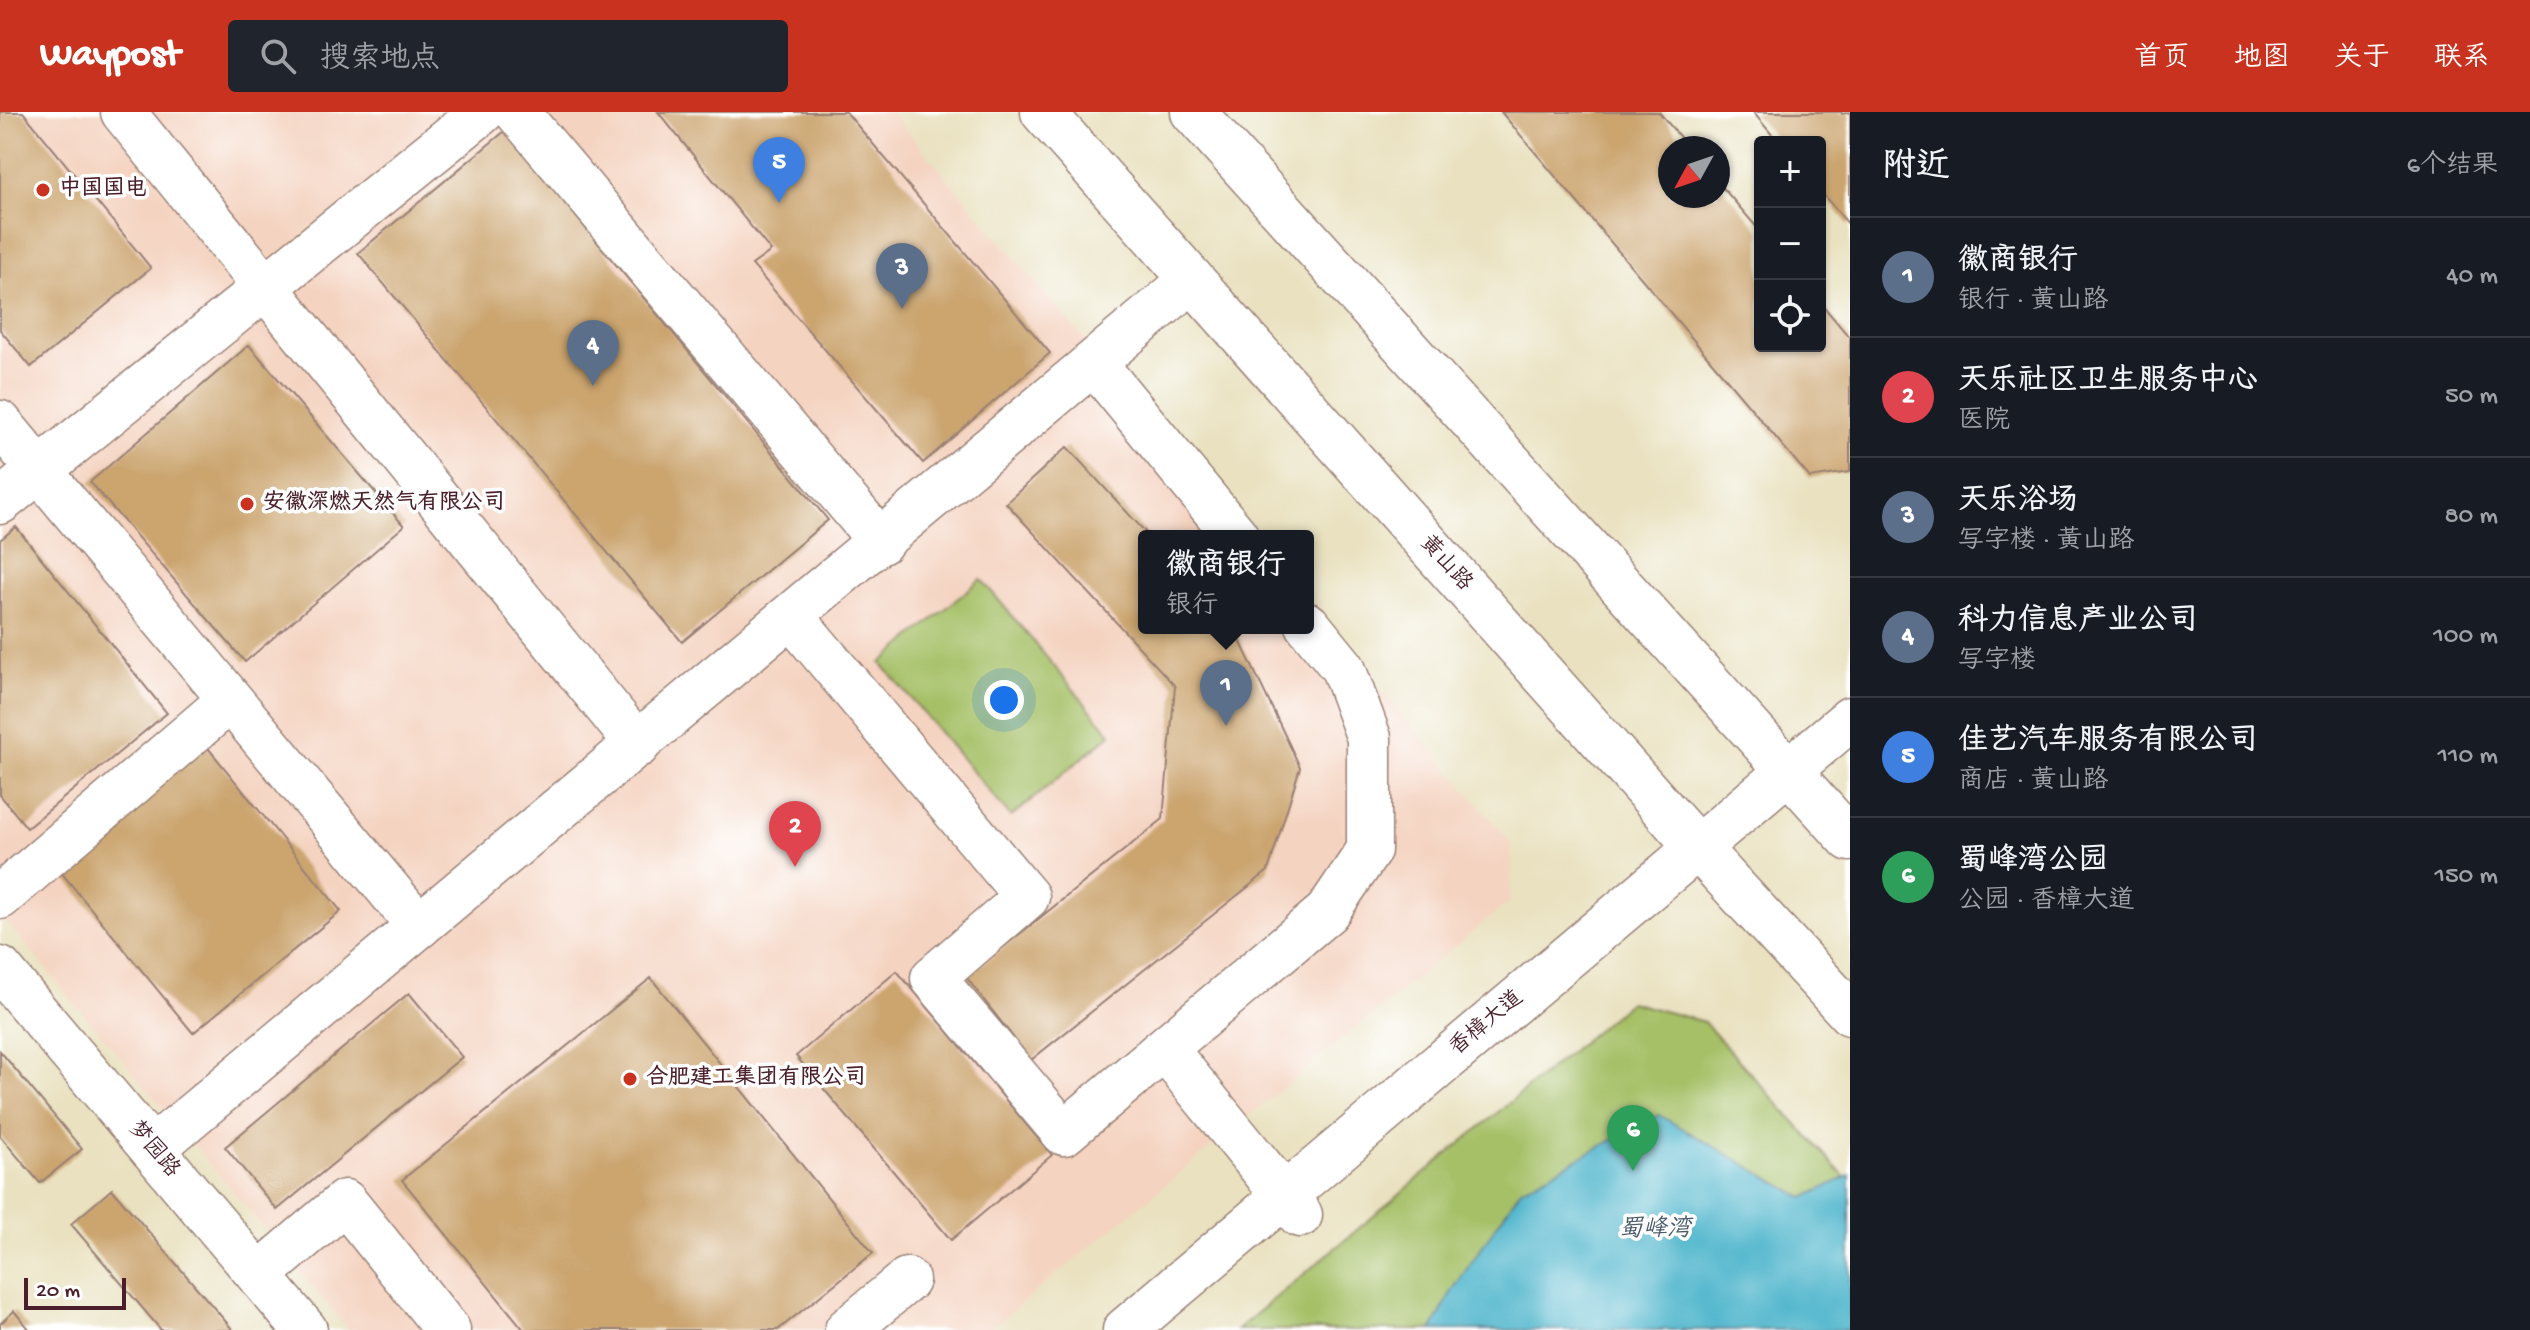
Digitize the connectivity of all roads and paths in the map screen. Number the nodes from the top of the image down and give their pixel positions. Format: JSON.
{"nodes":[{"id":1,"x":123,"y":112,"type":"edge"},
{"id":2,"x":482,"y":112,"type":"edge"},
{"id":3,"x":517,"y":112,"type":"edge"},
{"id":4,"x":1043,"y":112,"type":"edge"},
{"id":5,"x":1193,"y":112,"type":"edge"},
{"id":6,"x":1192,"y":280,"type":"junction"},
{"id":7,"x":265,"y":287,"type":"junction"},
{"id":8,"x":1094,"y":363,"type":"junction"},
{"id":9,"x":0,"y":423,"type":"edge"},
{"id":10,"x":39,"y":469,"type":"junction"},
{"id":11,"x":0,"y":502,"type":"edge"},
{"id":12,"x":1231,"y":530,"type":"edge"},
{"id":13,"x":881,"y":542,"type":"junction"},
{"id":14,"x":792,"y":617,"type":"junction"},
{"id":15,"x":1314,"y":632,"type":"edge"},
{"id":16,"x":230,"y":700,"type":"junction"},
{"id":17,"x":1850,"y":719,"type":"edge"},
{"id":18,"x":638,"y":745,"type":"junction"},
{"id":19,"x":1850,"y":758,"type":"edge"},
{"id":20,"x":1799,"y":782,"type":"junction"},
{"id":21,"x":1850,"y":839,"type":"edge"},
{"id":22,"x":1706,"y":857,"type":"junction"},
{"id":23,"x":0,"y":897,"type":"edge"},
{"id":24,"x":419,"y":926,"type":"junction"},
{"id":25,"x":0,"y":969,"type":"edge"},
{"id":26,"x":1850,"y":1013,"type":"edge"},
{"id":27,"x":1165,"y":1049,"type":"junction"},
{"id":28,"x":152,"y":1149,"type":"junction"},
{"id":29,"x":1292,"y":1205,"type":"junction"},
{"id":30,"x":259,"y":1275,"type":"junction"},
{"id":31,"x":907,"y":1280,"type":"dead end"},
{"id":32,"x":305,"y":1330,"type":"edge"},
{"id":33,"x":448,"y":1330,"type":"edge"},
{"id":34,"x":847,"y":1330,"type":"edge"},
{"id":35,"x":1125,"y":1330,"type":"edge"},
{"id":36,"x":1162,"y":1330,"type":"edge"}],
"edges":[{"from":1,"to":7,"type":"main road"},
{"from":2,"to":7,"type":"main road"},
{"from":3,"to":13,"type":"main road"},
{"from":4,"to":6,"type":"main road","name":"黄山路"},
{"from":5,"to":20,"type":"main road"},
{"from":6,"to":8,"type":"main road"},
{"from":6,"to":22,"type":"main road","name":"黄山路"},
{"from":7,"to":10,"type":"main road"},
{"from":7,"to":18,"type":"main road"},
{"from":8,"to":12,"type":"main road"},
{"from":8,"to":13,"type":"main road"},
{"from":9,"to":10,"type":"main road"},
{"from":10,"to":11,"type":"main road"},
{"from":10,"to":16,"type":"main road"},
{"from":13,"to":14,"type":"main road"},
{"from":14,"to":18,"type":"main road"},
{"from":14,"to":27,"type":"main road"},
{"from":15,"to":27,"type":"main road"},
{"from":16,"to":23,"type":"main road"},
{"from":16,"to":24,"type":"main road"},
{"from":17,"to":20,"type":"main road","name":"香樟大道"},
{"from":18,"to":24,"type":"main road"},
{"from":19,"to":20,"type":"main road","name":"香樟大道"},
{"from":20,"to":21,"type":"main road"},
{"from":20,"to":22,"type":"main road","name":"香樟大道"},
{"from":22,"to":26,"type":"main road","name":"黄山路"},
{"from":22,"to":29,"type":"main road","name":"香樟大道"},
{"from":24,"to":28,"type":"main road"},
{"from":25,"to":28,"type":"main road","name":"梦园路"},
{"from":27,"to":29,"type":"main road"},
{"from":28,"to":30,"type":"main road","name":"梦园路"},
{"from":29,"to":35,"type":"main road","name":"香樟大道"},
{"from":29,"to":36,"type":"main road","name":"香樟大道"},
{"from":30,"to":32,"type":"main road","name":"梦园路"},
{"from":30,"to":33,"type":"main road"},
{"from":31,"to":34,"type":"main road"}]}
